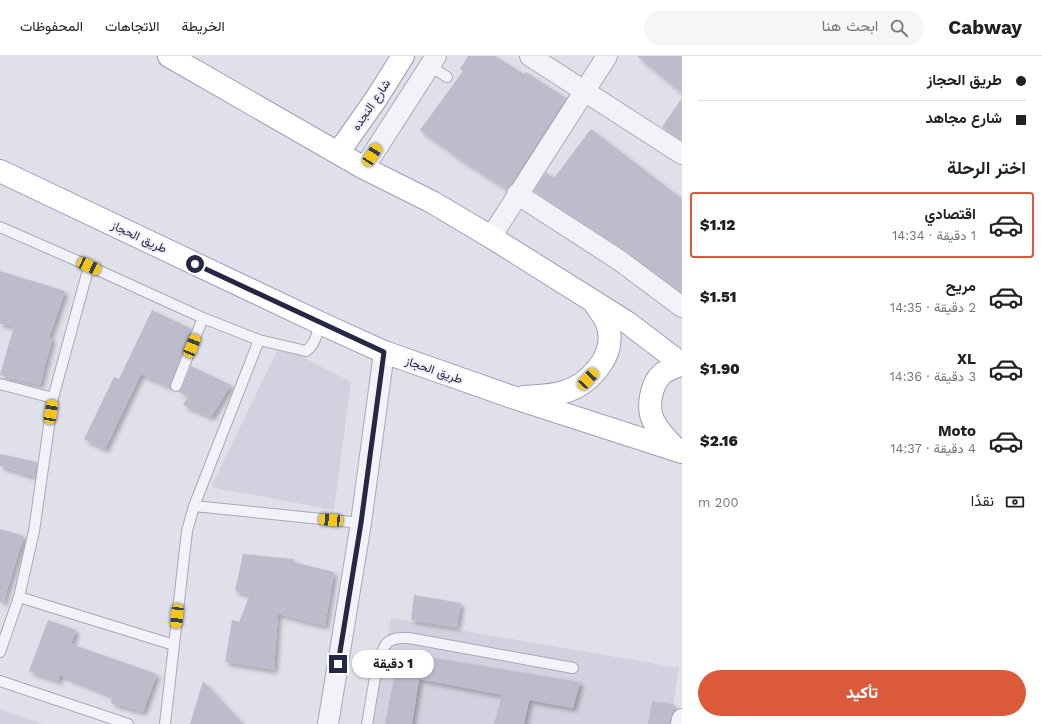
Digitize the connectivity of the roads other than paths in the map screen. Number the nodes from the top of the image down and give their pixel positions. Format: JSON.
{"nodes":[{"id":1,"x":169,"y":56,"type":"edge"},
{"id":2,"x":403,"y":56,"type":"edge"},
{"id":3,"x":530,"y":56,"type":"edge"},
{"id":4,"x":607,"y":56,"type":"edge"},
{"id":5,"x":433,"y":61,"type":"edge"},
{"id":6,"x":447,"y":77,"type":"dead end"},
{"id":7,"x":584,"y":91,"type":"junction"},
{"id":8,"x":338,"y":153,"type":"junction"},
{"id":9,"x":682,"y":154,"type":"edge"},
{"id":10,"x":364,"y":168,"type":"junction"},
{"id":11,"x":0,"y":171,"type":"edge"},
{"id":12,"x":517,"y":194,"type":"junction"},
{"id":13,"x":0,"y":227,"type":"edge"},
{"id":14,"x":491,"y":237,"type":"junction"},
{"id":15,"x":89,"y":266,"type":"junction"},
{"id":16,"x":591,"y":299,"type":"junction"},
{"id":17,"x":682,"y":307,"type":"edge"},
{"id":18,"x":203,"y":318,"type":"junction"},
{"id":19,"x":320,"y":323,"type":"junction"},
{"id":20,"x":259,"y":340,"type":"junction"},
{"id":21,"x":384,"y":352,"type":"junction"},
{"id":22,"x":682,"y":364,"type":"edge"},
{"id":23,"x":0,"y":384,"type":"edge"},
{"id":24,"x":176,"y":386,"type":"dead end"},
{"id":25,"x":54,"y":398,"type":"junction"},
{"id":26,"x":515,"y":398,"type":"junction"},
{"id":27,"x":679,"y":451,"type":"edge"},
{"id":28,"x":194,"y":506,"type":"junction"},
{"id":29,"x":361,"y":523,"type":"junction"},
{"id":30,"x":19,"y":597,"type":"junction"},
{"id":31,"x":174,"y":645,"type":"junction"},
{"id":32,"x":0,"y":652,"type":"edge"},
{"id":33,"x":573,"y":668,"type":"dead end"},
{"id":34,"x":0,"y":681,"type":"edge"},
{"id":35,"x":682,"y":719,"type":"edge"},
{"id":36,"x":128,"y":724,"type":"edge"},
{"id":37,"x":165,"y":724,"type":"edge"},
{"id":38,"x":328,"y":724,"type":"edge"},
{"id":39,"x":367,"y":724,"type":"edge"},
{"id":40,"x":681,"y":724,"type":"edge"}],
"edges":[{"from":1,"to":8,"type":"main road"},
{"from":2,"to":8,"type":"main road","name":"شارع النجده"},
{"from":3,"to":7,"type":"street"},
{"from":4,"to":7,"type":"street"},
{"from":5,"to":6,"type":"lane"},
{"from":5,"to":10,"type":"street"},
{"from":7,"to":9,"type":"street"},
{"from":7,"to":12,"type":"street"},
{"from":8,"to":10,"type":"main road"},
{"from":10,"to":14,"type":"main road"},
{"from":11,"to":19,"type":"main road","name":"طريق الحجاز"},
{"from":12,"to":14,"type":"street"},
{"from":12,"to":17,"type":"street"},
{"from":13,"to":15,"type":"lane"},
{"from":14,"to":16,"type":"main road"},
{"from":15,"to":18,"type":"lane"},
{"from":15,"to":25,"type":"lane"},
{"from":16,"to":22,"type":"main road"},
{"from":16,"to":26,"type":"main road"},
{"from":18,"to":20,"type":"lane"},
{"from":18,"to":24,"type":"lane"},
{"from":19,"to":20,"type":"lane"},
{"from":19,"to":21,"type":"main road","name":"طريق الحجاز"},
{"from":20,"to":28,"type":"lane"},
{"from":21,"to":26,"type":"main road","name":"طريق الحجاز"},
{"from":21,"to":29,"type":"street"},
{"from":22,"to":27,"type":"main road"},
{"from":23,"to":25,"type":"lane"},
{"from":25,"to":30,"type":"lane"},
{"from":26,"to":27,"type":"main road","name":"طريق الحجاز"},
{"from":28,"to":29,"type":"lane"},
{"from":28,"to":31,"type":"lane"},
{"from":29,"to":38,"type":"street"},
{"from":30,"to":31,"type":"lane"},
{"from":30,"to":32,"type":"lane"},
{"from":31,"to":37,"type":"lane"},
{"from":33,"to":39,"type":"lane"},
{"from":34,"to":36,"type":"lane"},
{"from":35,"to":40,"type":"street"}]}
